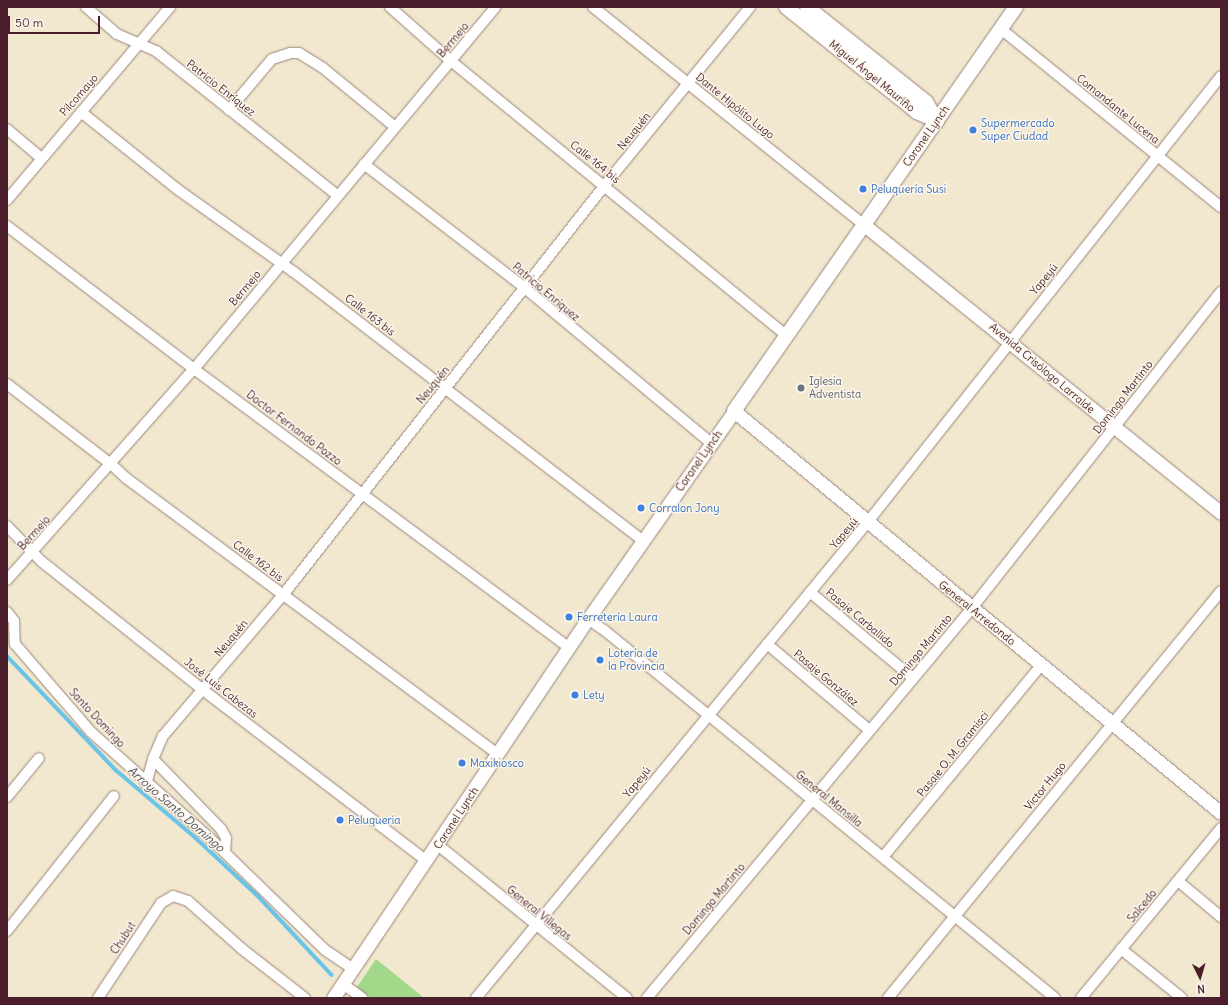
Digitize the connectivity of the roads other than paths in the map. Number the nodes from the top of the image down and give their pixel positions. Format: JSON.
{"nodes":[{"id":1,"x":86,"y":7,"type":"edge"},
{"id":2,"x":170,"y":7,"type":"edge"},
{"id":3,"x":390,"y":7,"type":"edge"},
{"id":4,"x":496,"y":7,"type":"edge"},
{"id":5,"x":593,"y":7,"type":"edge"},
{"id":6,"x":750,"y":7,"type":"edge"},
{"id":7,"x":786,"y":7,"type":"edge"},
{"id":8,"x":807,"y":7,"type":"edge"},
{"id":9,"x":1016,"y":7,"type":"edge"},
{"id":10,"x":1001,"y":29,"type":"junction"},
{"id":11,"x":138,"y":44,"type":"junction"},
{"id":12,"x":451,"y":61,"type":"junction"},
{"id":13,"x":1221,"y":76,"type":"edge"},
{"id":14,"x":688,"y":84,"type":"junction"},
{"id":15,"x":229,"y":110,"type":"junction"},
{"id":16,"x":81,"y":112,"type":"junction"},
{"id":17,"x":937,"y":121,"type":"junction"},
{"id":18,"x":395,"y":127,"type":"junction"},
{"id":19,"x":7,"y":129,"type":"edge"},
{"id":20,"x":1157,"y":156,"type":"junction"},
{"id":21,"x":40,"y":157,"type":"junction"},
{"id":22,"x":364,"y":164,"type":"junction"},
{"id":23,"x":605,"y":185,"type":"junction"},
{"id":24,"x":337,"y":195,"type":"junction"},
{"id":25,"x":7,"y":200,"type":"edge"},
{"id":26,"x":1221,"y":207,"type":"edge"},
{"id":27,"x":863,"y":224,"type":"junction"},
{"id":28,"x":7,"y":226,"type":"edge"},
{"id":29,"x":281,"y":264,"type":"junction"},
{"id":30,"x":525,"y":288,"type":"junction"},
{"id":31,"x":1221,"y":292,"type":"edge"},
{"id":32,"x":786,"y":335,"type":"junction"},
{"id":33,"x":1010,"y":341,"type":"junction"},
{"id":34,"x":194,"y":369,"type":"junction"},
{"id":35,"x":7,"y":384,"type":"edge"},
{"id":36,"x":446,"y":389,"type":"junction"},
{"id":37,"x":734,"y":411,"type":"junction"},
{"id":38,"x":1113,"y":428,"type":"junction"},
{"id":39,"x":711,"y":443,"type":"junction"},
{"id":40,"x":111,"y":464,"type":"junction"},
{"id":41,"x":361,"y":493,"type":"junction"},
{"id":42,"x":1221,"y":513,"type":"edge"},
{"id":43,"x":867,"y":523,"type":"junction"},
{"id":44,"x":7,"y":526,"type":"edge"},
{"id":45,"x":642,"y":540,"type":"junction"},
{"id":46,"x":33,"y":552,"type":"junction"},
{"id":47,"x":7,"y":580,"type":"edge"},
{"id":48,"x":1221,"y":591,"type":"edge"},
{"id":49,"x":810,"y":592,"type":"junction"},
{"id":50,"x":282,"y":595,"type":"junction"},
{"id":51,"x":972,"y":608,"type":"junction"},
{"id":52,"x":7,"y":612,"type":"edge"},
{"id":53,"x":588,"y":619,"type":"junction"},
{"id":54,"x":767,"y":644,"type":"junction"},
{"id":55,"x":569,"y":647,"type":"junction"},
{"id":56,"x":1040,"y":665,"type":"junction"},
{"id":57,"x":913,"y":678,"type":"junction"},
{"id":58,"x":203,"y":690,"type":"junction"},
{"id":59,"x":708,"y":714,"type":"junction"},
{"id":60,"x":1111,"y":723,"type":"junction"},
{"id":61,"x":869,"y":730,"type":"junction"},
{"id":62,"x":497,"y":754,"type":"junction"},
{"id":63,"x":39,"y":758,"type":"dead end"},
{"id":64,"x":152,"y":758,"type":"junction"},
{"id":65,"x":146,"y":784,"type":"junction"},
{"id":66,"x":114,"y":796,"type":"dead end"},
{"id":67,"x":7,"y":797,"type":"edge"},
{"id":68,"x":812,"y":801,"type":"junction"},
{"id":69,"x":1221,"y":813,"type":"edge"},
{"id":70,"x":1221,"y":828,"type":"edge"},
{"id":71,"x":438,"y":845,"type":"junction"},
{"id":72,"x":225,"y":852,"type":"junction"},
{"id":73,"x":883,"y":857,"type":"junction"},
{"id":74,"x":427,"y":861,"type":"junction"},
{"id":75,"x":1178,"y":881,"type":"junction"},
{"id":76,"x":955,"y":917,"type":"junction"},
{"id":77,"x":1221,"y":917,"type":"edge"},
{"id":78,"x":535,"y":925,"type":"junction"},
{"id":79,"x":7,"y":931,"type":"edge"},
{"id":80,"x":1121,"y":949,"type":"junction"},
{"id":81,"x":353,"y":969,"type":"junction"},
{"id":82,"x":339,"y":993,"type":"edge"},
{"id":83,"x":98,"y":998,"type":"edge"},
{"id":84,"x":305,"y":998,"type":"edge"},
{"id":85,"x":362,"y":998,"type":"edge"},
{"id":86,"x":476,"y":998,"type":"edge"},
{"id":87,"x":627,"y":998,"type":"edge"},
{"id":88,"x":647,"y":998,"type":"edge"},
{"id":89,"x":888,"y":998,"type":"edge"},
{"id":90,"x":1055,"y":998,"type":"edge"},
{"id":91,"x":1081,"y":998,"type":"edge"},
{"id":92,"x":1182,"y":998,"type":"edge"}],
"edges":[{"from":1,"to":11,"type":"street","name":"Patricio Enríquez"},
{"from":2,"to":11,"type":"street","name":"Pilcomayo"},
{"from":3,"to":12,"type":"street","name":"Calle 164 bis"},
{"from":4,"to":12,"type":"street","name":"Bermejo"},
{"from":5,"to":14,"type":"street","name":"Dante Hipólito Lugo"},
{"from":6,"to":14,"type":"street","name":"Neuquén"},
{"from":7,"to":17,"type":"main road","name":"Miguel Ángel Mauriño"},
{"from":8,"to":17,"type":"main road","name":"Miguel Ángel Mauriño"},
{"from":9,"to":10,"type":"main road","name":"Coronel Lynch"},
{"from":10,"to":17,"type":"main road","name":"Coronel Lynch"},
{"from":10,"to":20,"type":"street","name":"Comandante Lucena"},
{"from":11,"to":15,"type":"street","name":"Patricio Enríquez"},
{"from":11,"to":16,"type":"street","name":"Pilcomayo"},
{"from":12,"to":18,"type":"street","name":"Bermejo"},
{"from":12,"to":23,"type":"street","name":"Calle 164 bis"},
{"from":13,"to":20,"type":"street","name":"Yapeyú"},
{"from":14,"to":23,"type":"street","name":"Neuquén"},
{"from":14,"to":27,"type":"street","name":"Dante Hipólito Lugo"},
{"from":15,"to":18,"type":"street"},
{"from":15,"to":24,"type":"street","name":"Patricio Enríquez"},
{"from":16,"to":21,"type":"street","name":"Pilcomayo"},
{"from":16,"to":29,"type":"street","name":"Calle 163 bis"},
{"from":17,"to":27,"type":"main road","name":"Coronel Lynch"},
{"from":18,"to":22,"type":"street","name":"Bermejo"},
{"from":19,"to":21,"type":"street"},
{"from":20,"to":26,"type":"street","name":"Comandante Lucena"},
{"from":20,"to":33,"type":"street","name":"Yapeyú"},
{"from":21,"to":25,"type":"street","name":"Pilcomayo"},
{"from":22,"to":24,"type":"street","name":"Bermejo"},
{"from":22,"to":30,"type":"street","name":"Patricio Enríquez"},
{"from":23,"to":30,"type":"street","name":"Neuquén"},
{"from":23,"to":32,"type":"street","name":"Calle 164 bis"},
{"from":24,"to":29,"type":"street","name":"Bermejo"},
{"from":27,"to":32,"type":"main road","name":"Coronel Lynch"},
{"from":27,"to":33,"type":"street","name":"Avenida Crisólogo Larralde"},
{"from":28,"to":34,"type":"street","name":"Doctor Fernando Pozzo"},
{"from":29,"to":34,"type":"street","name":"Bermejo"},
{"from":29,"to":36,"type":"street","name":"Calle 163 bis"},
{"from":30,"to":36,"type":"street","name":"Neuquén"},
{"from":30,"to":39,"type":"street","name":"Patricio Enríquez"},
{"from":31,"to":38,"type":"street","name":"Domingo Martinto"},
{"from":32,"to":37,"type":"main road","name":"Coronel Lynch"},
{"from":33,"to":38,"type":"street","name":"Avenida Crisólogo Larralde"},
{"from":33,"to":43,"type":"street","name":"Yapeyú"},
{"from":34,"to":40,"type":"street","name":"Bermejo"},
{"from":34,"to":41,"type":"street","name":"Doctor Fernando Pozzo"},
{"from":35,"to":40,"type":"street","name":"Calle 162 bis"},
{"from":36,"to":41,"type":"street","name":"Neuquén"},
{"from":36,"to":45,"type":"street","name":"Calle 163 bis"},
{"from":37,"to":39,"type":"street","name":"Coronel Lynch"},
{"from":37,"to":43,"type":"street","name":"General Arredondo"},
{"from":38,"to":42,"type":"street","name":"Avenida Crisólogo Larralde"},
{"from":38,"to":51,"type":"street","name":"Domingo Martinto"},
{"from":39,"to":45,"type":"street","name":"Coronel Lynch"},
{"from":40,"to":46,"type":"street","name":"Bermejo"},
{"from":40,"to":50,"type":"street","name":"Calle 162 bis"},
{"from":41,"to":50,"type":"street","name":"Neuquén"},
{"from":41,"to":55,"type":"street","name":"Doctor Fernando Pozzo"},
{"from":43,"to":49,"type":"street","name":"Yapeyú"},
{"from":43,"to":51,"type":"street","name":"General Arredondo"},
{"from":44,"to":46,"type":"street","name":"José Luis Cabezas"},
{"from":45,"to":53,"type":"street","name":"Coronel Lynch"},
{"from":46,"to":47,"type":"street","name":"Bermejo"},
{"from":46,"to":58,"type":"street","name":"José Luis Cabezas"},
{"from":48,"to":60,"type":"street","name":"Victor Hugo"},
{"from":49,"to":54,"type":"street","name":"Yapeyú"},
{"from":49,"to":57,"type":"street","name":"Pasaje Carballido"},
{"from":50,"to":58,"type":"street","name":"Neuquén"},
{"from":50,"to":62,"type":"street","name":"Calle 162 bis"},
{"from":51,"to":56,"type":"street","name":"General Arredondo"},
{"from":51,"to":57,"type":"street","name":"Domingo Martinto"},
{"from":52,"to":65,"type":"street","name":"Santo Domingo"},
{"from":53,"to":55,"type":"street","name":"Coronel Lynch"},
{"from":53,"to":59,"type":"street","name":"General Mansilla"},
{"from":54,"to":59,"type":"street","name":"Yapeyú"},
{"from":54,"to":61,"type":"street","name":"Pasaje González"},
{"from":55,"to":62,"type":"street","name":"Coronel Lynch"},
{"from":56,"to":60,"type":"street","name":"General Arredondo"},
{"from":56,"to":73,"type":"street","name":"Pasaje O. M. Gramisci"},
{"from":57,"to":61,"type":"street","name":"Domingo Martinto"},
{"from":58,"to":64,"type":"street","name":"Neuquén"},
{"from":58,"to":74,"type":"street","name":"José Luis Cabezas"},
{"from":59,"to":68,"type":"street","name":"General Mansilla"},
{"from":59,"to":78,"type":"street","name":"Yapeyú"},
{"from":60,"to":69,"type":"street","name":"General Arredondo"},
{"from":60,"to":76,"type":"street","name":"Victor Hugo"},
{"from":61,"to":68,"type":"street","name":"Domingo Martinto"},
{"from":62,"to":71,"type":"street","name":"Coronel Lynch"},
{"from":63,"to":67,"type":"street"},
{"from":64,"to":65,"type":"street","name":"Neuquén"},
{"from":64,"to":72,"type":"street"},
{"from":65,"to":72,"type":"street","name":"Santo Domingo"},
{"from":66,"to":79,"type":"street"},
{"from":68,"to":73,"type":"street","name":"General Mansilla"},
{"from":68,"to":88,"type":"street","name":"Domingo Martinto"},
{"from":70,"to":75,"type":"street","name":"Salcedo"},
{"from":71,"to":74,"type":"street","name":"Coronel Lynch"},
{"from":71,"to":78,"type":"street","name":"General Villegas"},
{"from":72,"to":81,"type":"street","name":"Santo Domingo"},
{"from":73,"to":76,"type":"street","name":"General Mansilla"},
{"from":74,"to":81,"type":"street","name":"Coronel Lynch"},
{"from":75,"to":77,"type":"street"},
{"from":75,"to":80,"type":"street","name":"Salcedo"},
{"from":76,"to":89,"type":"street","name":"Victor Hugo"},
{"from":76,"to":90,"type":"street","name":"General Mansilla"},
{"from":78,"to":86,"type":"street","name":"Yapeyú"},
{"from":78,"to":87,"type":"street","name":"General Villegas"},
{"from":80,"to":91,"type":"street","name":"Salcedo"},
{"from":80,"to":92,"type":"street"},
{"from":81,"to":82,"type":"street","name":"Coronel Lynch"},
{"from":82,"to":85,"type":"street"},
{"from":83,"to":84,"type":"street","name":"Chubut"}]}
